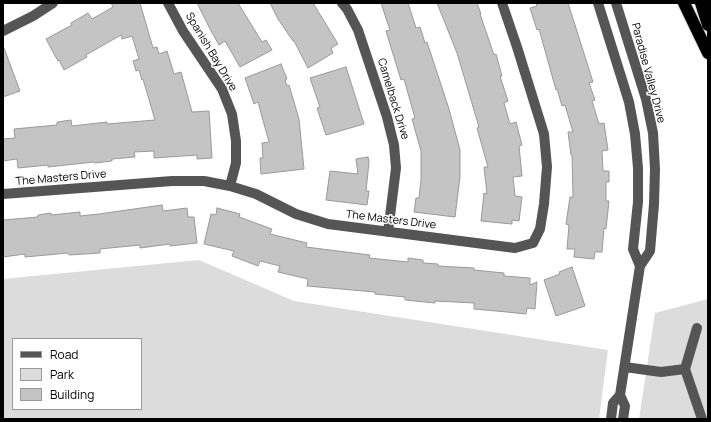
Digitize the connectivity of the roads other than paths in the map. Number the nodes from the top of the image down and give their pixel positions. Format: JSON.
{"nodes":[{"id":1,"x":53,"y":3,"type":"edge"},
{"id":2,"x":168,"y":3,"type":"edge"},
{"id":3,"x":342,"y":3,"type":"edge"},
{"id":4,"x":502,"y":3,"type":"edge"},
{"id":5,"x":598,"y":3,"type":"edge"},
{"id":6,"x":616,"y":3,"type":"edge"},
{"id":7,"x":684,"y":3,"type":"edge"},
{"id":8,"x":701,"y":3,"type":"edge"},
{"id":9,"x":708,"y":25,"type":"edge"},
{"id":10,"x":3,"y":31,"type":"edge"},
{"id":11,"x":708,"y":53,"type":"edge"},
{"id":12,"x":230,"y":186,"type":"junction"},
{"id":13,"x":3,"y":194,"type":"edge"},
{"id":14,"x":388,"y":232,"type":"junction"},
{"id":15,"x":640,"y":266,"type":"junction"},
{"id":16,"x":697,"y":328,"type":"dead end"},
{"id":17,"x":624,"y":367,"type":"junction"},
{"id":18,"x":685,"y":369,"type":"junction"},
{"id":19,"x":620,"y":395,"type":"junction"},
{"id":20,"x":611,"y":419,"type":"edge"},
{"id":21,"x":623,"y":419,"type":"edge"},
{"id":22,"x":702,"y":419,"type":"edge"}],
"edges":[{"from":1,"to":10,"type":"street"},
{"from":2,"to":12,"type":"street","name":"Spanish Bay Drive"},
{"from":3,"to":14,"type":"street","name":"Camelback Drive"},
{"from":4,"to":14,"type":"street","name":"The Masters Drive"},
{"from":5,"to":15,"type":"street","name":"Paradise Valley Drive"},
{"from":6,"to":15,"type":"street","name":"Paradise Valley Drive"},
{"from":7,"to":11,"type":"highway"},
{"from":8,"to":9,"type":"highway"},
{"from":12,"to":13,"type":"street","name":"The Masters Drive"},
{"from":12,"to":14,"type":"street","name":"The Masters Drive"},
{"from":15,"to":17,"type":"street","name":"Paradise Valley Drive"},
{"from":16,"to":18,"type":"street"},
{"from":17,"to":18,"type":"street"},
{"from":17,"to":19,"type":"street","name":"Paradise Valley Drive"},
{"from":18,"to":22,"type":"street"},
{"from":19,"to":20,"type":"street","name":"Paradise Valley Drive"},
{"from":19,"to":21,"type":"street","name":"Paradise Valley Drive"}]}
